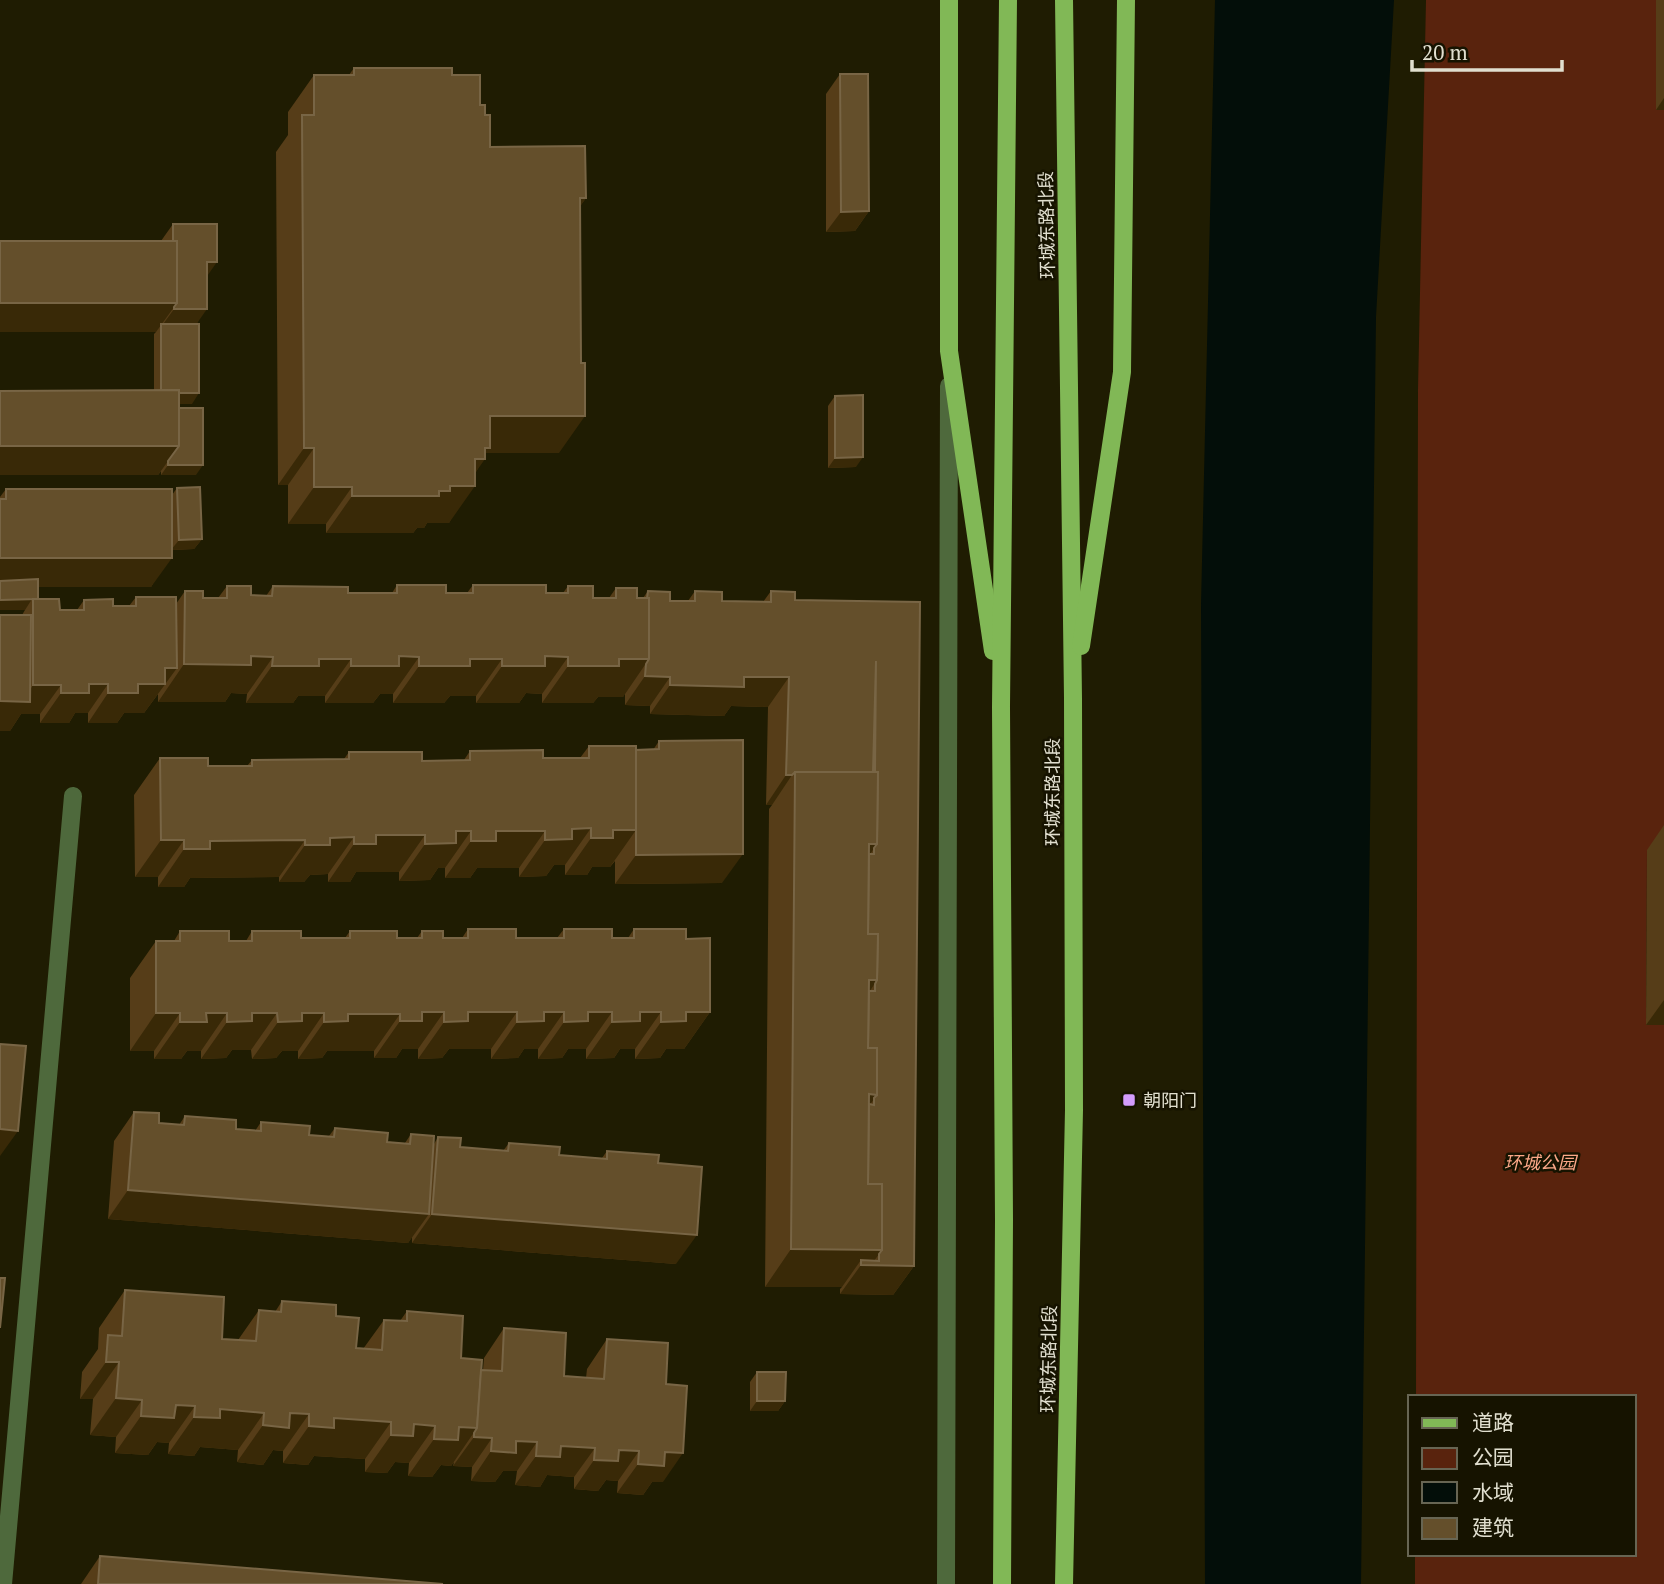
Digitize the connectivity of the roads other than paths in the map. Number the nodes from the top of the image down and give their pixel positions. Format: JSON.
{"nodes":[{"id":1,"x":949,"y":0,"type":"edge"},
{"id":2,"x":1008,"y":0,"type":"edge"},
{"id":3,"x":1064,"y":0,"type":"edge"},
{"id":4,"x":1126,"y":0,"type":"edge"},
{"id":5,"x":949,"y":351,"type":"junction"},
{"id":6,"x":1073,"y":698,"type":"junction"},
{"id":7,"x":1001,"y":707,"type":"junction"},
{"id":8,"x":74,"y":796,"type":"dead end"},
{"id":9,"x":3,"y":1584,"type":"edge"},
{"id":10,"x":946,"y":1584,"type":"edge"},
{"id":11,"x":1002,"y":1584,"type":"edge"},
{"id":12,"x":1064,"y":1584,"type":"edge"}],
"edges":[{"from":1,"to":5,"type":"main road"},
{"from":2,"to":7,"type":"main road"},
{"from":3,"to":6,"type":"main road","name":"环城东路北段"},
{"from":4,"to":6,"type":"main road"},
{"from":5,"to":7,"type":"main road"},
{"from":5,"to":10,"type":"street"},
{"from":6,"to":12,"type":"main road","name":"环城东路北段"},
{"from":7,"to":11,"type":"main road"},
{"from":8,"to":9,"type":"street"}]}
